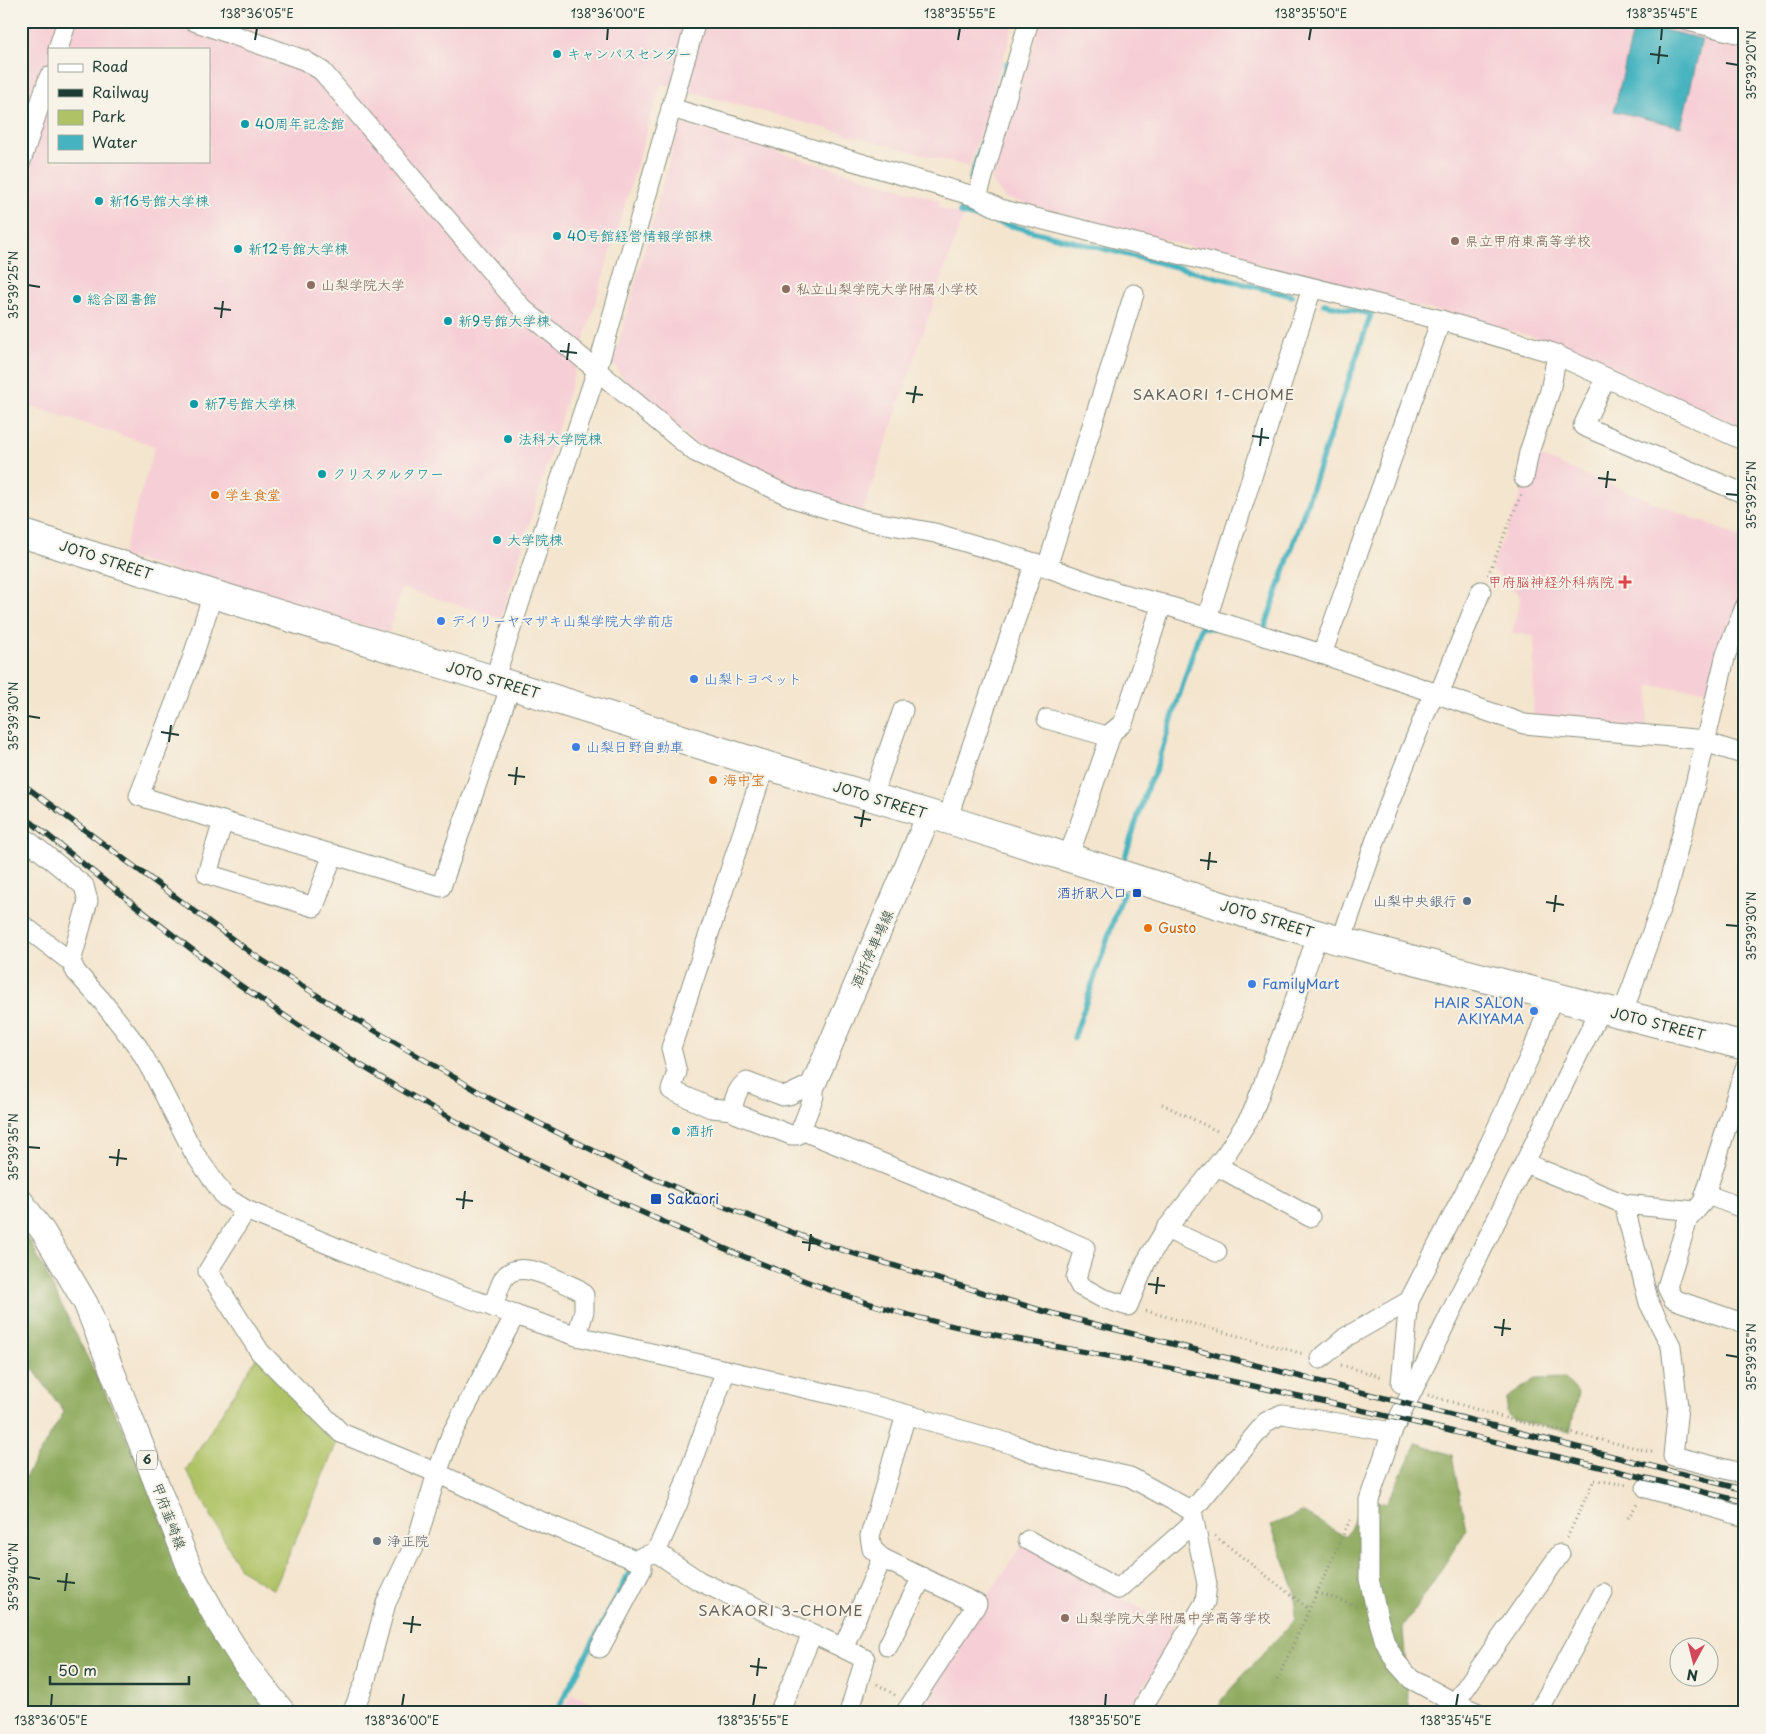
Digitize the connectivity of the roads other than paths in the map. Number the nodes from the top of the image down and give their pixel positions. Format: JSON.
{"nodes":[{"id":1,"x":67,"y":21,"type":"edge"},
{"id":2,"x":194,"y":21,"type":"edge"},
{"id":3,"x":696,"y":21,"type":"edge"},
{"id":4,"x":1029,"y":21,"type":"edge"},
{"id":5,"x":1688,"y":21,"type":"edge"},
{"id":6,"x":1745,"y":35,"type":"edge"},
{"id":7,"x":58,"y":48,"type":"edge"},
{"id":8,"x":48,"y":80,"type":"edge"},
{"id":9,"x":671,"y":108,"type":"junction"},
{"id":10,"x":21,"y":162,"type":"edge"},
{"id":11,"x":977,"y":197,"type":"junction"},
{"id":12,"x":1312,"y":288,"type":"junction"},
{"id":13,"x":1134,"y":294,"type":"dead end"},
{"id":14,"x":1441,"y":320,"type":"junction"},
{"id":15,"x":1557,"y":355,"type":"junction"},
{"id":16,"x":597,"y":370,"type":"junction"},
{"id":17,"x":1606,"y":378,"type":"junction"},
{"id":18,"x":1745,"y":441,"type":"edge"},
{"id":19,"x":1524,"y":478,"type":"road end"},
{"id":20,"x":1745,"y":494,"type":"edge"},
{"id":21,"x":21,"y":533,"type":"edge"},
{"id":22,"x":1041,"y":565,"type":"junction"},
{"id":23,"x":1481,"y":592,"type":"road end"},
{"id":24,"x":213,"y":594,"type":"junction"},
{"id":25,"x":1162,"y":604,"type":"junction"},
{"id":26,"x":1745,"y":607,"type":"edge"},
{"id":27,"x":1207,"y":618,"type":"junction"},
{"id":28,"x":1322,"y":654,"type":"junction"},
{"id":29,"x":503,"y":682,"type":"junction"},
{"id":30,"x":1436,"y":693,"type":"junction"},
{"id":31,"x":903,"y":710,"type":"dead end"},
{"id":32,"x":1047,"y":719,"type":"dead end"},
{"id":33,"x":1110,"y":738,"type":"junction"},
{"id":34,"x":1705,"y":741,"type":"junction"},
{"id":35,"x":1745,"y":755,"type":"edge"},
{"id":36,"x":765,"y":765,"type":"junction"},
{"id":37,"x":872,"y":797,"type":"junction"},
{"id":38,"x":939,"y":818,"type":"junction"},
{"id":39,"x":223,"y":821,"type":"junction"},
{"id":40,"x":21,"y":835,"type":"edge"},
{"id":41,"x":333,"y":854,"type":"junction"},
{"id":42,"x":1068,"y":858,"type":"junction"},
{"id":43,"x":24,"y":926,"type":"dead end"},
{"id":44,"x":1329,"y":938,"type":"junction"},
{"id":45,"x":72,"y":962,"type":"junction"},
{"id":46,"x":1553,"y":996,"type":"junction"},
{"id":47,"x":1611,"y":1012,"type":"junction"},
{"id":48,"x":1745,"y":1046,"type":"edge"},
{"id":49,"x":1745,"y":1068,"type":"edge"},
{"id":50,"x":814,"y":1083,"type":"junction"},
{"id":51,"x":733,"y":1110,"type":"junction"},
{"id":52,"x":801,"y":1130,"type":"junction"},
{"id":53,"x":1525,"y":1163,"type":"junction"},
{"id":54,"x":1217,"y":1166,"type":"junction"},
{"id":55,"x":1705,"y":1194,"type":"junction"},
{"id":56,"x":21,"y":1201,"type":"edge"},
{"id":57,"x":1624,"y":1204,"type":"junction"},
{"id":58,"x":1745,"y":1208,"type":"edge"},
{"id":59,"x":246,"y":1210,"type":"junction"},
{"id":60,"x":1695,"y":1211,"type":"junction"},
{"id":61,"x":1310,"y":1217,"type":"dead end"},
{"id":62,"x":1166,"y":1229,"type":"junction"},
{"id":63,"x":1217,"y":1252,"type":"dead end"},
{"id":64,"x":1410,"y":1301,"type":"junction"},
{"id":65,"x":492,"y":1307,"type":"junction"},
{"id":66,"x":515,"y":1315,"type":"junction"},
{"id":67,"x":1745,"y":1324,"type":"edge"},
{"id":68,"x":577,"y":1336,"type":"junction"},
{"id":69,"x":1320,"y":1359,"type":"road end"},
{"id":70,"x":726,"y":1370,"type":"junction"},
{"id":71,"x":1407,"y":1386,"type":"junction"},
{"id":72,"x":906,"y":1415,"type":"junction"},
{"id":73,"x":1392,"y":1432,"type":"junction"},
{"id":74,"x":437,"y":1473,"type":"junction"},
{"id":75,"x":1745,"y":1474,"type":"edge"},
{"id":76,"x":1646,"y":1488,"type":"road end"},
{"id":77,"x":1193,"y":1517,"type":"junction"},
{"id":78,"x":1745,"y":1517,"type":"edge"},
{"id":79,"x":1028,"y":1540,"type":"dead end"},
{"id":80,"x":649,"y":1554,"type":"junction"},
{"id":81,"x":1560,"y":1554,"type":"road end"},
{"id":82,"x":882,"y":1558,"type":"junction"},
{"id":83,"x":922,"y":1577,"type":"junction"},
{"id":84,"x":1603,"y":1593,"type":"dead end"},
{"id":85,"x":812,"y":1634,"type":"junction"},
{"id":86,"x":888,"y":1646,"type":"dead end"},
{"id":87,"x":600,"y":1648,"type":"dead end"},
{"id":88,"x":843,"y":1648,"type":"junction"},
{"id":89,"x":1455,"y":1703,"type":"junction"},
{"id":90,"x":908,"y":1709,"type":"edge"},
{"id":91,"x":284,"y":1713,"type":"edge"},
{"id":92,"x":352,"y":1713,"type":"edge"},
{"id":93,"x":779,"y":1713,"type":"edge"},
{"id":94,"x":849,"y":1713,"type":"edge"},
{"id":95,"x":1144,"y":1713,"type":"edge"},
{"id":96,"x":1478,"y":1713,"type":"edge"},
{"id":97,"x":1538,"y":1713,"type":"edge"}],
"edges":[{"from":1,"to":7,"type":"street"},
{"from":2,"to":16,"type":"street"},
{"from":3,"to":9,"type":"street"},
{"from":4,"to":11,"type":"street"},
{"from":5,"to":6,"type":"street"},
{"from":8,"to":10,"type":"street"},
{"from":9,"to":11,"type":"street"},
{"from":9,"to":16,"type":"street"},
{"from":11,"to":12,"type":"street"},
{"from":12,"to":14,"type":"street"},
{"from":12,"to":27,"type":"street"},
{"from":13,"to":22,"type":"street"},
{"from":14,"to":15,"type":"street"},
{"from":14,"to":28,"type":"street"},
{"from":15,"to":17,"type":"street"},
{"from":15,"to":19,"type":"street"},
{"from":16,"to":22,"type":"street"},
{"from":16,"to":29,"type":"street"},
{"from":17,"to":18,"type":"street"},
{"from":17,"to":20,"type":"street"},
{"from":21,"to":24,"type":"highway","name":"JOTO STREET"},
{"from":22,"to":25,"type":"street"},
{"from":22,"to":38,"type":"street"},
{"from":23,"to":30,"type":"street"},
{"from":24,"to":29,"type":"highway","name":"JOTO STREET"},
{"from":24,"to":39,"type":"street"},
{"from":25,"to":27,"type":"street"},
{"from":25,"to":33,"type":"street"},
{"from":26,"to":34,"type":"street"},
{"from":27,"to":28,"type":"street"},
{"from":28,"to":30,"type":"street"},
{"from":29,"to":36,"type":"highway","name":"JOTO STREET"},
{"from":29,"to":41,"type":"street"},
{"from":30,"to":34,"type":"street"},
{"from":30,"to":44,"type":"street"},
{"from":31,"to":37,"type":"street"},
{"from":32,"to":33,"type":"street"},
{"from":33,"to":42,"type":"street"},
{"from":34,"to":35,"type":"street"},
{"from":34,"to":47,"type":"street"},
{"from":36,"to":37,"type":"highway","name":"JOTO STREET"},
{"from":36,"to":51,"type":"street"},
{"from":37,"to":38,"type":"highway","name":"JOTO STREET"},
{"from":38,"to":42,"type":"highway","name":"JOTO STREET"},
{"from":38,"to":50,"type":"main road","name":"酒折停車場線"},
{"from":39,"to":41,"type":"street"},
{"from":39,"to":41,"type":"street"},
{"from":40,"to":45,"type":"street"},
{"from":42,"to":44,"type":"highway","name":"JOTO STREET"},
{"from":43,"to":45,"type":"street"},
{"from":44,"to":46,"type":"highway","name":"JOTO STREET"},
{"from":44,"to":54,"type":"street"},
{"from":45,"to":59,"type":"street"},
{"from":46,"to":47,"type":"highway","name":"JOTO STREET"},
{"from":46,"to":64,"type":"street"},
{"from":47,"to":48,"type":"highway","name":"JOTO STREET"},
{"from":47,"to":53,"type":"street"},
{"from":49,"to":55,"type":"street"},
{"from":50,"to":51,"type":"street"},
{"from":50,"to":52,"type":"street"},
{"from":51,"to":52,"type":"street"},
{"from":52,"to":62,"type":"street"},
{"from":53,"to":57,"type":"street"},
{"from":53,"to":71,"type":"street"},
{"from":54,"to":61,"type":"street"},
{"from":54,"to":62,"type":"street"},
{"from":55,"to":58,"type":"street"},
{"from":55,"to":60,"type":"street"},
{"from":56,"to":91,"type":"main road","name":"甲府韮崎線","number":"6"},
{"from":57,"to":60,"type":"street"},
{"from":57,"to":75,"type":"street"},
{"from":59,"to":65,"type":"street"},
{"from":59,"to":74,"type":"street"},
{"from":60,"to":67,"type":"street"},
{"from":62,"to":63,"type":"street"},
{"from":64,"to":69,"type":"street"},
{"from":64,"to":71,"type":"street"},
{"from":65,"to":66,"type":"street"},
{"from":65,"to":68,"type":"street"},
{"from":66,"to":68,"type":"street"},
{"from":66,"to":74,"type":"street"},
{"from":68,"to":70,"type":"street"},
{"from":70,"to":72,"type":"street"},
{"from":70,"to":80,"type":"street"},
{"from":71,"to":73,"type":"street"},
{"from":72,"to":77,"type":"street"},
{"from":72,"to":82,"type":"street"},
{"from":73,"to":77,"type":"street"},
{"from":73,"to":89,"type":"street"},
{"from":74,"to":80,"type":"street"},
{"from":74,"to":92,"type":"street"},
{"from":76,"to":78,"type":"street"},
{"from":77,"to":79,"type":"street"},
{"from":77,"to":95,"type":"street"},
{"from":80,"to":85,"type":"street"},
{"from":80,"to":87,"type":"street"},
{"from":81,"to":89,"type":"street"},
{"from":82,"to":83,"type":"street"},
{"from":82,"to":88,"type":"street"},
{"from":83,"to":86,"type":"street"},
{"from":83,"to":90,"type":"street"},
{"from":84,"to":97,"type":"street"},
{"from":85,"to":88,"type":"street"},
{"from":85,"to":93,"type":"street"},
{"from":88,"to":94,"type":"street"},
{"from":89,"to":96,"type":"street"}]}
